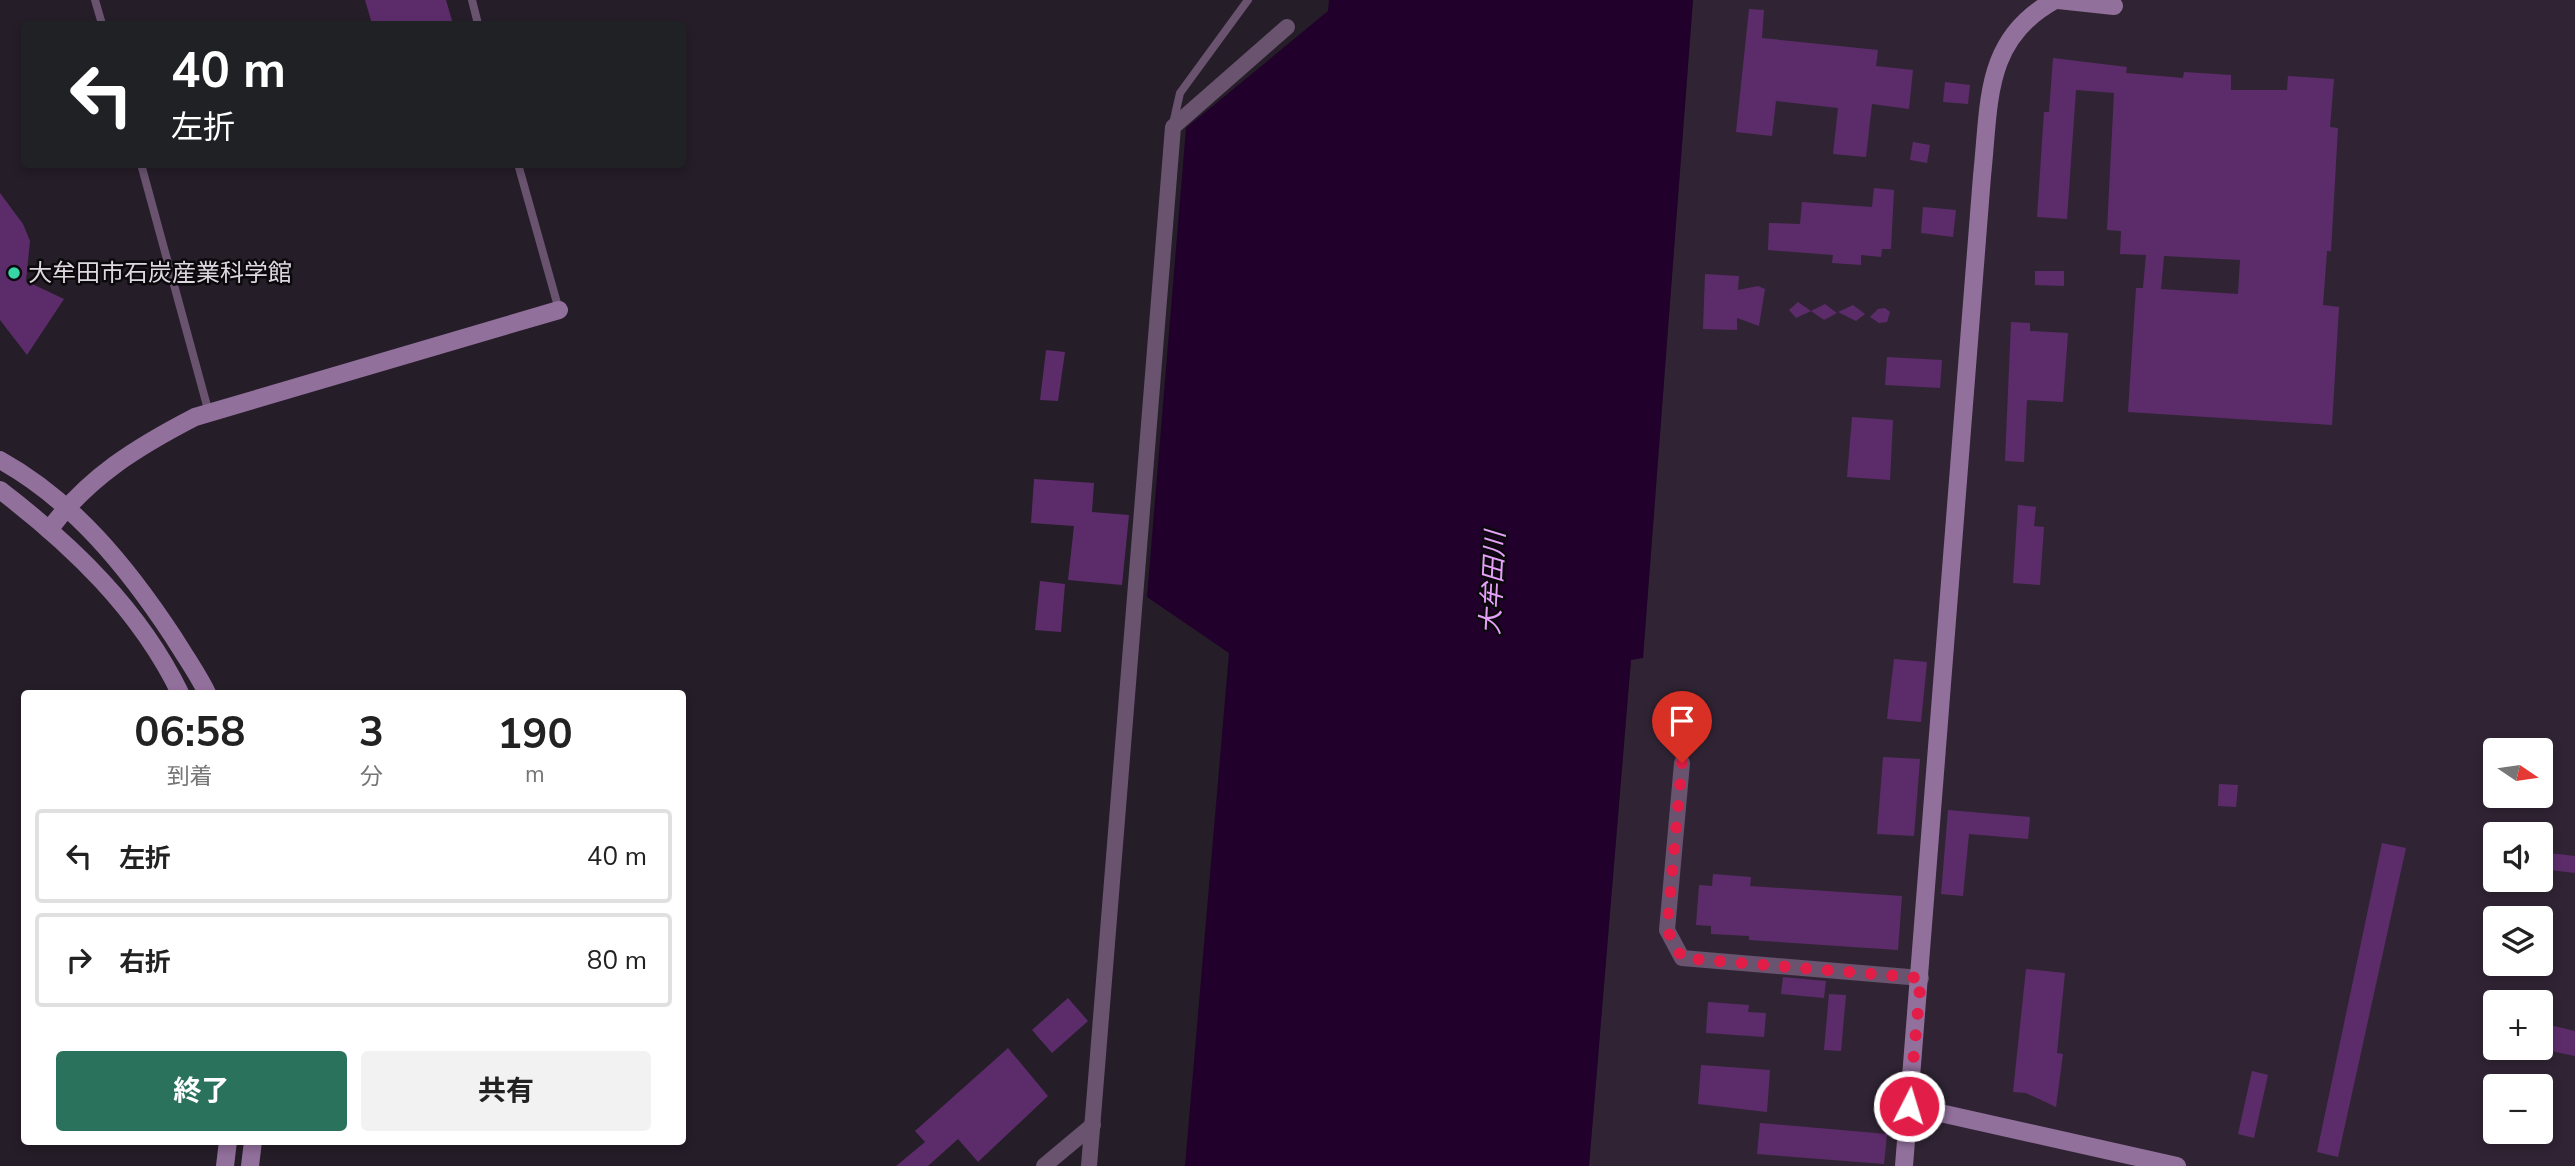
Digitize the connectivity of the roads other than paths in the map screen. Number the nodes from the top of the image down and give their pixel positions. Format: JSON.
{"nodes":[{"id":1,"x":95,"y":0,"type":"edge"},
{"id":2,"x":472,"y":0,"type":"edge"},
{"id":3,"x":1248,"y":0,"type":"edge"},
{"id":4,"x":2057,"y":0,"type":"edge"},
{"id":5,"x":2114,"y":6,"type":"dead end"},
{"id":6,"x":101,"y":21,"type":"edge"},
{"id":7,"x":477,"y":21,"type":"edge"},
{"id":8,"x":1287,"y":27,"type":"dead end"},
{"id":9,"x":1173,"y":127,"type":"junction"},
{"id":10,"x":142,"y":168,"type":"edge"},
{"id":11,"x":519,"y":168,"type":"edge"},
{"id":12,"x":559,"y":310,"type":"joint"},
{"id":13,"x":209,"y":413,"type":"junction"},
{"id":14,"x":0,"y":460,"type":"edge"},
{"id":15,"x":0,"y":490,"type":"edge"},
{"id":16,"x":66,"y":507,"type":"junction"},
{"id":17,"x":49,"y":530,"type":"junction"},
{"id":18,"x":178,"y":690,"type":"edge"},
{"id":19,"x":205,"y":690,"type":"edge"},
{"id":20,"x":1682,"y":763,"type":"dead end"},
{"id":21,"x":1921,"y":978,"type":"junction"},
{"id":22,"x":1909,"y":1106,"type":"junction"},
{"id":23,"x":1093,"y":1125,"type":"junction"},
{"id":24,"x":228,"y":1145,"type":"edge"},
{"id":25,"x":253,"y":1145,"type":"edge"},
{"id":26,"x":225,"y":1166,"type":"edge"},
{"id":27,"x":250,"y":1166,"type":"edge"},
{"id":28,"x":1044,"y":1166,"type":"edge"},
{"id":29,"x":1089,"y":1166,"type":"edge"},
{"id":30,"x":1904,"y":1166,"type":"edge"},
{"id":31,"x":2177,"y":1166,"type":"edge"}],
"edges":[{"from":1,"to":6,"type":"lane"},
{"from":2,"to":7,"type":"lane"},
{"from":3,"to":9,"type":"lane"},
{"from":4,"to":5,"type":"street"},
{"from":4,"to":21,"type":"street"},
{"from":8,"to":9,"type":"street"},
{"from":9,"to":23,"type":"street"},
{"from":10,"to":13,"type":"lane"},
{"from":11,"to":12,"type":"lane"},
{"from":12,"to":13,"type":"street"},
{"from":13,"to":16,"type":"street"},
{"from":14,"to":16,"type":"street"},
{"from":15,"to":17,"type":"street"},
{"from":16,"to":17,"type":"street"},
{"from":16,"to":19,"type":"street"},
{"from":17,"to":18,"type":"street"},
{"from":20,"to":21,"type":"street"},
{"from":21,"to":22,"type":"street"},
{"from":22,"to":30,"type":"street"},
{"from":22,"to":31,"type":"street"},
{"from":23,"to":28,"type":"street"},
{"from":23,"to":29,"type":"street"},
{"from":24,"to":26,"type":"street"},
{"from":25,"to":27,"type":"street"}]}
